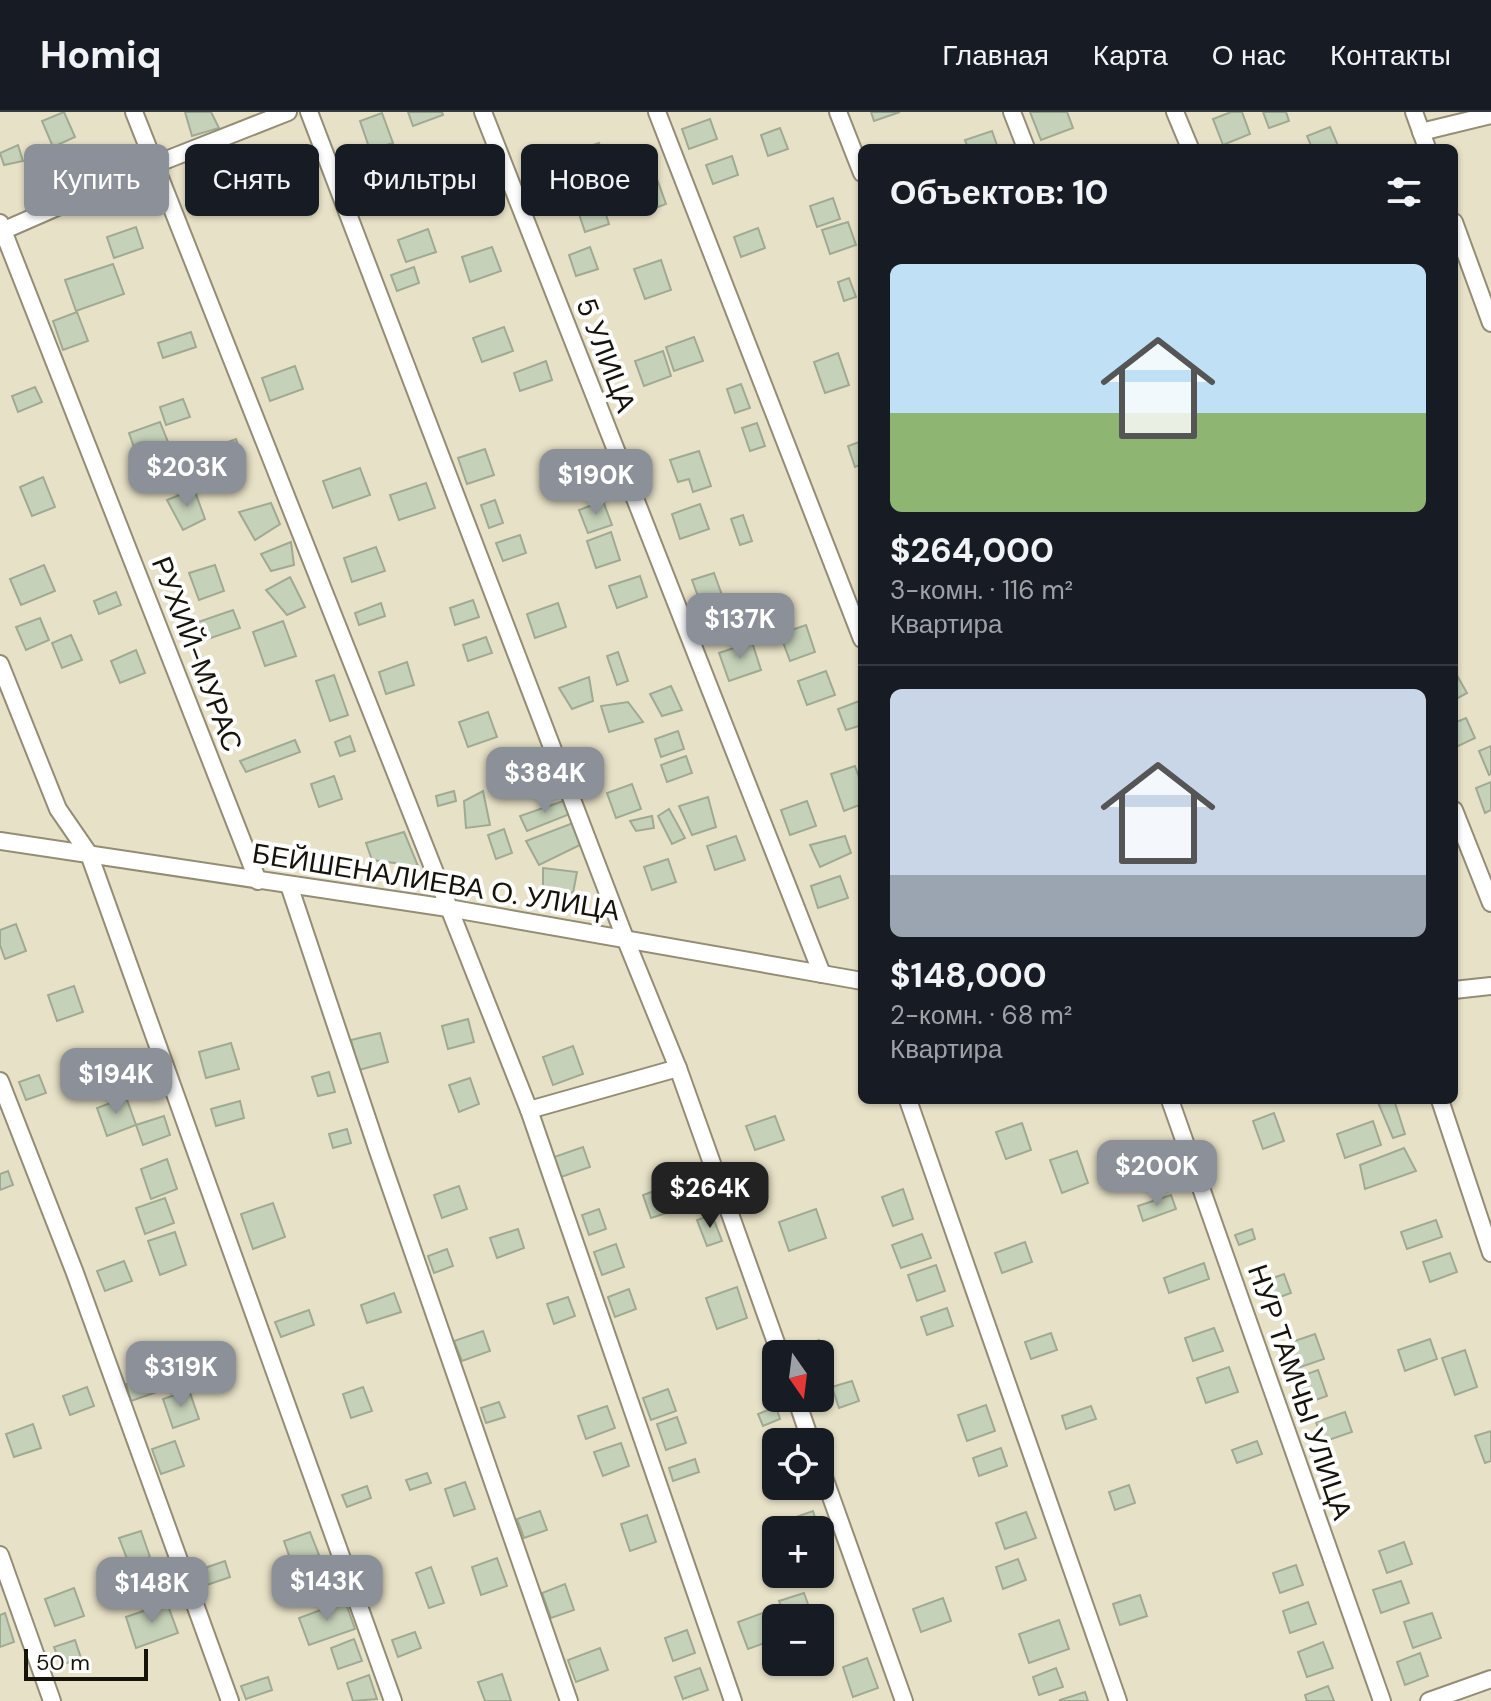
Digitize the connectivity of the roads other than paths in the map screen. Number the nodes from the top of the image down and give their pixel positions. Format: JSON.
{"nodes":[{"id":1,"x":134,"y":112,"type":"edge"},
{"id":2,"x":288,"y":112,"type":"edge"},
{"id":3,"x":309,"y":112,"type":"edge"},
{"id":4,"x":483,"y":112,"type":"edge"},
{"id":5,"x":657,"y":112,"type":"edge"},
{"id":6,"x":838,"y":112,"type":"edge"},
{"id":7,"x":1012,"y":112,"type":"edge"},
{"id":8,"x":1175,"y":112,"type":"edge"},
{"id":9,"x":1414,"y":112,"type":"edge"},
{"id":10,"x":1491,"y":115,"type":"edge"},
{"id":11,"x":1424,"y":140,"type":"edge"},
{"id":12,"x":148,"y":144,"type":"edge"},
{"id":13,"x":1024,"y":144,"type":"edge"},
{"id":14,"x":1188,"y":144,"type":"edge"},
{"id":15,"x":169,"y":159,"type":"edge"},
{"id":16,"x":858,"y":163,"type":"edge"},
{"id":17,"x":169,"y":197,"type":"edge"},
{"id":18,"x":30,"y":216,"type":"edge"},
{"id":19,"x":1,"y":228,"type":"edge"},
{"id":20,"x":1458,"y":233,"type":"edge"},
{"id":21,"x":1491,"y":323,"type":"edge"},
{"id":22,"x":858,"y":629,"type":"edge"},
{"id":23,"x":0,"y":664,"type":"edge"},
{"id":24,"x":1458,"y":820,"type":"edge"},
{"id":25,"x":0,"y":841,"type":"edge"},
{"id":26,"x":89,"y":854,"type":"junction"},
{"id":27,"x":258,"y":881,"type":"junction"},
{"id":28,"x":289,"y":885,"type":"junction"},
{"id":29,"x":1491,"y":903,"type":"edge"},
{"id":30,"x":448,"y":908,"type":"junction"},
{"id":31,"x":625,"y":938,"type":"junction"},
{"id":32,"x":822,"y":974,"type":"junction"},
{"id":33,"x":858,"y":980,"type":"edge"},
{"id":34,"x":1491,"y":986,"type":"edge"},
{"id":35,"x":1458,"y":990,"type":"edge"},
{"id":36,"x":678,"y":1068,"type":"junction"},
{"id":37,"x":0,"y":1081,"type":"edge"},
{"id":38,"x":909,"y":1104,"type":"edge"},
{"id":39,"x":1171,"y":1104,"type":"edge"},
{"id":40,"x":1441,"y":1104,"type":"edge"},
{"id":41,"x":529,"y":1110,"type":"junction"},
{"id":42,"x":1491,"y":1253,"type":"edge"},
{"id":43,"x":775,"y":1340,"type":"edge"},
{"id":44,"x":832,"y":1500,"type":"edge"},
{"id":45,"x":0,"y":1555,"type":"edge"},
{"id":46,"x":1491,"y":1679,"type":"edge"},
{"id":47,"x":52,"y":1701,"type":"edge"},
{"id":48,"x":230,"y":1701,"type":"edge"},
{"id":49,"x":393,"y":1701,"type":"edge"},
{"id":50,"x":569,"y":1701,"type":"edge"},
{"id":51,"x":733,"y":1701,"type":"edge"},
{"id":52,"x":904,"y":1701,"type":"edge"},
{"id":53,"x":1118,"y":1701,"type":"edge"},
{"id":54,"x":1382,"y":1701,"type":"edge"},
{"id":55,"x":1429,"y":1701,"type":"edge"}],
"edges":[{"from":1,"to":12,"type":"street"},
{"from":2,"to":15,"type":"street"},
{"from":3,"to":31,"type":"street"},
{"from":4,"to":32,"type":"street","name":"5 УЛИЦА"},
{"from":5,"to":22,"type":"street"},
{"from":6,"to":16,"type":"street"},
{"from":7,"to":13,"type":"street"},
{"from":8,"to":14,"type":"street"},
{"from":9,"to":11,"type":"street"},
{"from":10,"to":11,"type":"street"},
{"from":17,"to":30,"type":"street"},
{"from":18,"to":19,"type":"street"},
{"from":19,"to":27,"type":"street","name":"РУХИЙ-МУРАС"},
{"from":20,"to":21,"type":"street"},
{"from":23,"to":26,"type":"street"},
{"from":24,"to":29,"type":"street"},
{"from":25,"to":26,"type":"street","name":"БЕЙШЕНАЛИЕВА О. УЛИЦА"},
{"from":26,"to":27,"type":"street","name":"БЕЙШЕНАЛИЕВА О. УЛИЦА"},
{"from":26,"to":49,"type":"street"},
{"from":27,"to":28,"type":"street","name":"БЕЙШЕНАЛИЕВА О. УЛИЦА"},
{"from":28,"to":30,"type":"street","name":"БЕЙШЕНАЛИЕВА О. УЛИЦА"},
{"from":28,"to":50,"type":"street"},
{"from":30,"to":31,"type":"street","name":"БЕЙШЕНАЛИЕВА О. УЛИЦА"},
{"from":30,"to":41,"type":"street"},
{"from":31,"to":32,"type":"street","name":"БЕЙШЕНАЛИЕВА О. УЛИЦА"},
{"from":31,"to":36,"type":"street"},
{"from":32,"to":33,"type":"street","name":"БЕЙШЕНАЛИЕВА О. УЛИЦА"},
{"from":34,"to":35,"type":"street"},
{"from":36,"to":41,"type":"street"},
{"from":36,"to":43,"type":"street"},
{"from":37,"to":48,"type":"street"},
{"from":38,"to":53,"type":"street"},
{"from":39,"to":54,"type":"street","name":"НУР ТАМЧЫ УЛИЦА"},
{"from":40,"to":42,"type":"street"},
{"from":41,"to":51,"type":"street"},
{"from":44,"to":52,"type":"street"},
{"from":45,"to":47,"type":"street"},
{"from":46,"to":55,"type":"street"}]}
